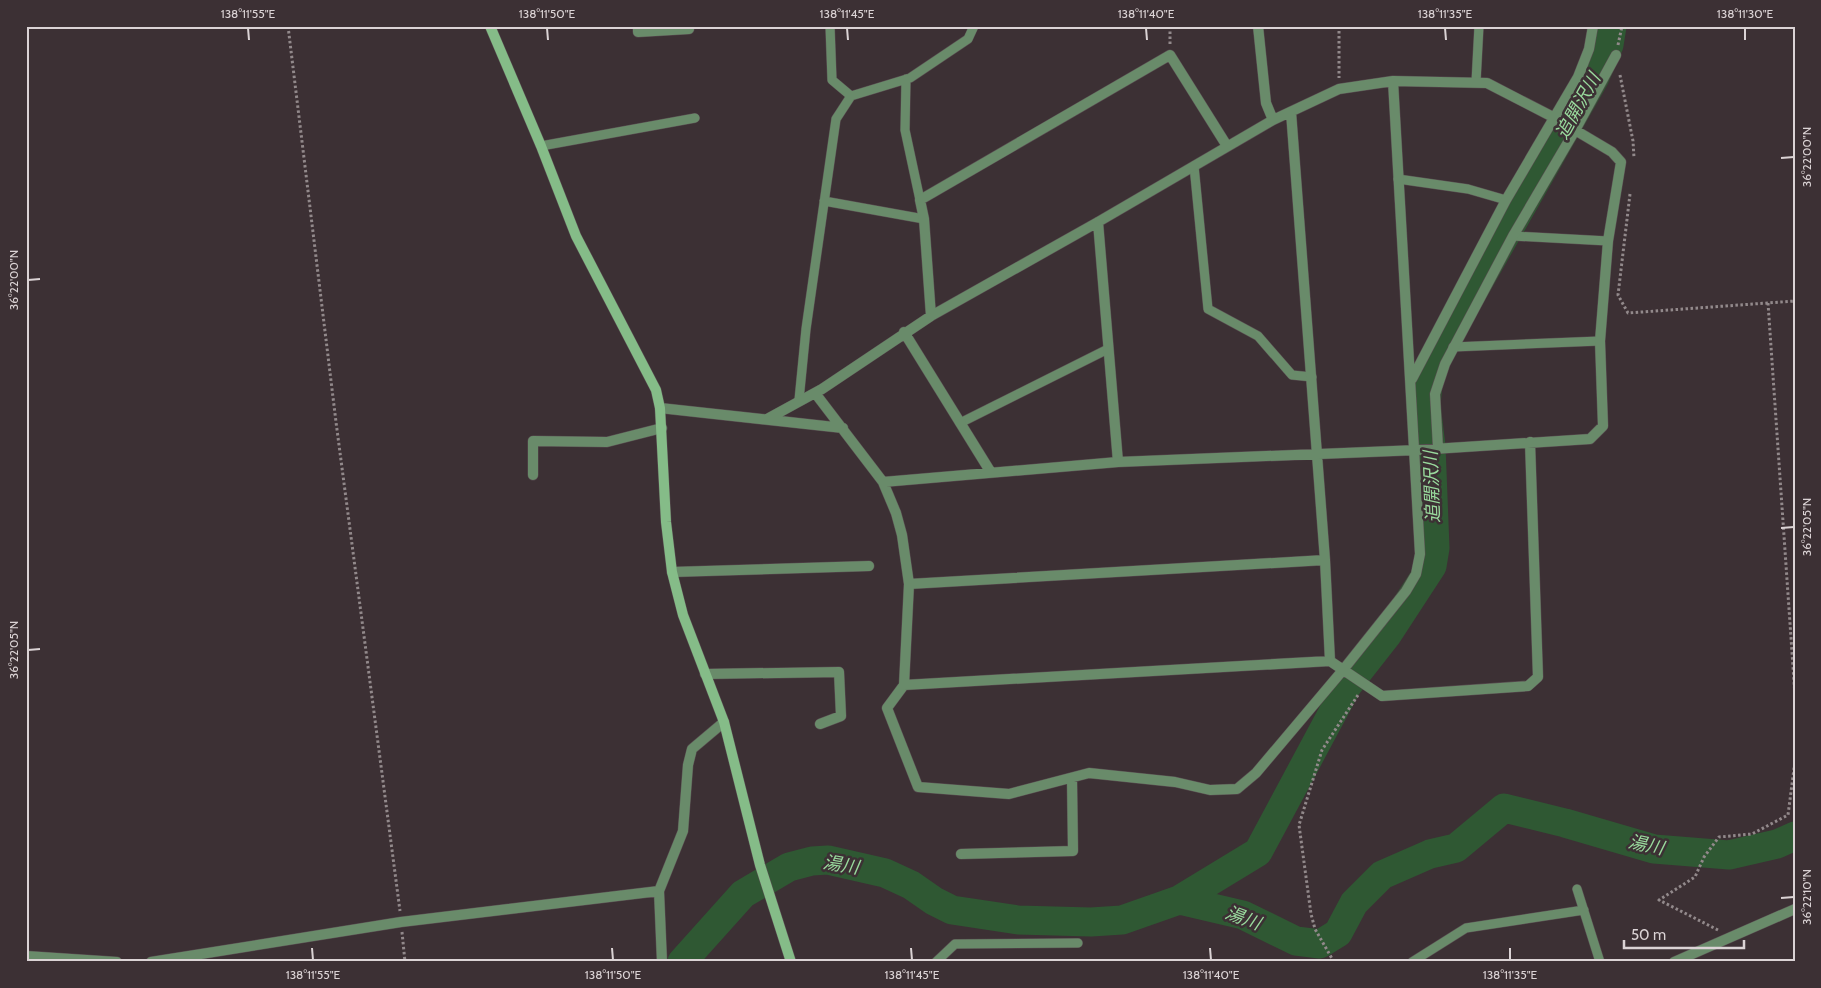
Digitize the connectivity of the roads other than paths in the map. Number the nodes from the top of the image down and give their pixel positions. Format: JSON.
{"nodes":[{"id":1,"x":490,"y":26,"type":"edge"},
{"id":2,"x":638,"y":26,"type":"edge"},
{"id":3,"x":830,"y":26,"type":"edge"},
{"id":4,"x":974,"y":26,"type":"edge"},
{"id":5,"x":1258,"y":26,"type":"edge"},
{"id":6,"x":1479,"y":26,"type":"edge"},
{"id":7,"x":1593,"y":26,"type":"edge"},
{"id":8,"x":689,"y":29,"type":"dead end"},
{"id":9,"x":1616,"y":55,"type":"road end"},
{"id":10,"x":906,"y":79,"type":"junction"},
{"id":11,"x":1393,"y":81,"type":"junction"},
{"id":12,"x":1476,"y":82,"type":"junction"},
{"id":13,"x":851,"y":96,"type":"junction"},
{"id":14,"x":1290,"y":112,"type":"junction"},
{"id":15,"x":695,"y":118,"type":"dead end"},
{"id":16,"x":1273,"y":120,"type":"junction"},
{"id":17,"x":1556,"y":120,"type":"junction"},
{"id":18,"x":1573,"y":131,"type":"junction"},
{"id":19,"x":541,"y":146,"type":"junction"},
{"id":20,"x":1227,"y":146,"type":"junction"},
{"id":21,"x":1194,"y":166,"type":"junction"},
{"id":22,"x":1398,"y":179,"type":"junction"},
{"id":23,"x":920,"y":200,"type":"junction"},
{"id":24,"x":1506,"y":200,"type":"junction"},
{"id":25,"x":824,"y":201,"type":"junction"},
{"id":26,"x":924,"y":219,"type":"junction"},
{"id":27,"x":1098,"y":222,"type":"junction"},
{"id":28,"x":1513,"y":236,"type":"junction"},
{"id":29,"x":1608,"y":241,"type":"junction"},
{"id":30,"x":931,"y":316,"type":"junction"},
{"id":31,"x":904,"y":332,"type":"junction"},
{"id":32,"x":1600,"y":341,"type":"junction"},
{"id":33,"x":1453,"y":347,"type":"junction"},
{"id":34,"x":1108,"y":349,"type":"junction"},
{"id":35,"x":1312,"y":377,"type":"junction"},
{"id":36,"x":1411,"y":380,"type":"junction"},
{"id":37,"x":815,"y":393,"type":"junction"},
{"id":38,"x":799,"y":400,"type":"junction"},
{"id":39,"x":660,"y":408,"type":"junction"},
{"id":40,"x":769,"y":418,"type":"junction"},
{"id":41,"x":960,"y":423,"type":"junction"},
{"id":42,"x":662,"y":428,"type":"junction"},
{"id":43,"x":843,"y":428,"type":"junction"},
{"id":44,"x":1530,"y":442,"type":"junction"},
{"id":45,"x":1436,"y":449,"type":"junction"},
{"id":46,"x":1416,"y":450,"type":"junction"},
{"id":47,"x":1318,"y":454,"type":"junction"},
{"id":48,"x":1118,"y":462,"type":"junction"},
{"id":49,"x":990,"y":471,"type":"junction"},
{"id":50,"x":533,"y":475,"type":"dead end"},
{"id":51,"x":884,"y":482,"type":"junction"},
{"id":52,"x":1325,"y":560,"type":"junction"},
{"id":53,"x":869,"y":566,"type":"dead end"},
{"id":54,"x":672,"y":572,"type":"junction"},
{"id":55,"x":909,"y":584,"type":"junction"},
{"id":56,"x":1330,"y":661,"type":"junction"},
{"id":57,"x":1346,"y":672,"type":"junction"},
{"id":58,"x":705,"y":674,"type":"junction"},
{"id":59,"x":904,"y":686,"type":"junction"},
{"id":60,"x":724,"y":722,"type":"junction"},
{"id":61,"x":820,"y":724,"type":"dead end"},
{"id":62,"x":1072,"y":779,"type":"junction"},
{"id":63,"x":961,"y":854,"type":"dead end"},
{"id":64,"x":1577,"y":890,"type":"dead end"},
{"id":65,"x":659,"y":891,"type":"junction"},
{"id":66,"x":1795,"y":909,"type":"edge"},
{"id":67,"x":1584,"y":910,"type":"junction"},
{"id":68,"x":1078,"y":943,"type":"dead end"},
{"id":69,"x":26,"y":956,"type":"edge"},
{"id":70,"x":662,"y":961,"type":"edge"},
{"id":71,"x":117,"y":962,"type":"edge"},
{"id":72,"x":151,"y":962,"type":"edge"},
{"id":73,"x":790,"y":962,"type":"edge"},
{"id":74,"x":936,"y":962,"type":"edge"},
{"id":75,"x":1412,"y":962,"type":"edge"},
{"id":76,"x":1600,"y":962,"type":"edge"},
{"id":77,"x":1674,"y":962,"type":"edge"}],
"edges":[{"from":1,"to":19,"type":"street"},
{"from":2,"to":8,"type":"street"},
{"from":3,"to":13,"type":"lane"},
{"from":4,"to":10,"type":"lane"},
{"from":5,"to":16,"type":"street"},
{"from":6,"to":12,"type":"lane"},
{"from":7,"to":17,"type":"street"},
{"from":9,"to":18,"type":"street"},
{"from":10,"to":13,"type":"lane"},
{"from":10,"to":23,"type":"lane"},
{"from":11,"to":12,"type":"street"},
{"from":11,"to":14,"type":"street"},
{"from":11,"to":22,"type":"street"},
{"from":12,"to":17,"type":"street"},
{"from":13,"to":25,"type":"lane"},
{"from":14,"to":16,"type":"street"},
{"from":14,"to":35,"type":"street"},
{"from":15,"to":19,"type":"lane"},
{"from":16,"to":20,"type":"street"},
{"from":17,"to":18,"type":"street"},
{"from":17,"to":24,"type":"street"},
{"from":18,"to":28,"type":"street"},
{"from":18,"to":29,"type":"street"},
{"from":19,"to":39,"type":"street"},
{"from":20,"to":21,"type":"street"},
{"from":20,"to":23,"type":"street"},
{"from":21,"to":27,"type":"street"},
{"from":21,"to":35,"type":"lane"},
{"from":22,"to":24,"type":"lane"},
{"from":22,"to":36,"type":"street"},
{"from":23,"to":26,"type":"street"},
{"from":24,"to":36,"type":"street"},
{"from":25,"to":26,"type":"lane"},
{"from":25,"to":38,"type":"lane"},
{"from":26,"to":30,"type":"street"},
{"from":27,"to":30,"type":"street"},
{"from":27,"to":34,"type":"street"},
{"from":28,"to":29,"type":"lane"},
{"from":28,"to":33,"type":"street"},
{"from":29,"to":32,"type":"street"},
{"from":30,"to":31,"type":"street"},
{"from":31,"to":37,"type":"street"},
{"from":31,"to":41,"type":"street"},
{"from":32,"to":33,"type":"lane"},
{"from":32,"to":44,"type":"street"},
{"from":33,"to":45,"type":"street"},
{"from":34,"to":41,"type":"lane"},
{"from":34,"to":48,"type":"street"},
{"from":35,"to":47,"type":"street"},
{"from":36,"to":46,"type":"street"},
{"from":37,"to":38,"type":"street"},
{"from":37,"to":43,"type":"street"},
{"from":38,"to":40,"type":"street"},
{"from":39,"to":40,"type":"street"},
{"from":39,"to":42,"type":"street"},
{"from":40,"to":43,"type":"street"},
{"from":41,"to":49,"type":"street"},
{"from":42,"to":50,"type":"street"},
{"from":42,"to":54,"type":"street"},
{"from":43,"to":51,"type":"street"},
{"from":44,"to":45,"type":"street"},
{"from":44,"to":57,"type":"street"},
{"from":45,"to":46,"type":"street"},
{"from":46,"to":47,"type":"street"},
{"from":46,"to":57,"type":"street"},
{"from":47,"to":48,"type":"street"},
{"from":47,"to":52,"type":"street"},
{"from":48,"to":49,"type":"street"},
{"from":49,"to":51,"type":"street"},
{"from":51,"to":55,"type":"street"},
{"from":52,"to":55,"type":"street"},
{"from":52,"to":56,"type":"street"},
{"from":53,"to":54,"type":"street"},
{"from":54,"to":58,"type":"street"},
{"from":55,"to":59,"type":"street"},
{"from":56,"to":57,"type":"street"},
{"from":56,"to":59,"type":"street"},
{"from":57,"to":62,"type":"street"},
{"from":58,"to":60,"type":"street"},
{"from":58,"to":61,"type":"street"},
{"from":59,"to":62,"type":"street"},
{"from":60,"to":65,"type":"street"},
{"from":60,"to":73,"type":"street"},
{"from":62,"to":63,"type":"street"},
{"from":64,"to":67,"type":"lane"},
{"from":65,"to":70,"type":"street"},
{"from":65,"to":72,"type":"street"},
{"from":66,"to":77,"type":"street"},
{"from":67,"to":75,"type":"lane"},
{"from":67,"to":76,"type":"lane"},
{"from":68,"to":74,"type":"lane"},
{"from":69,"to":71,"type":"street"}]}
